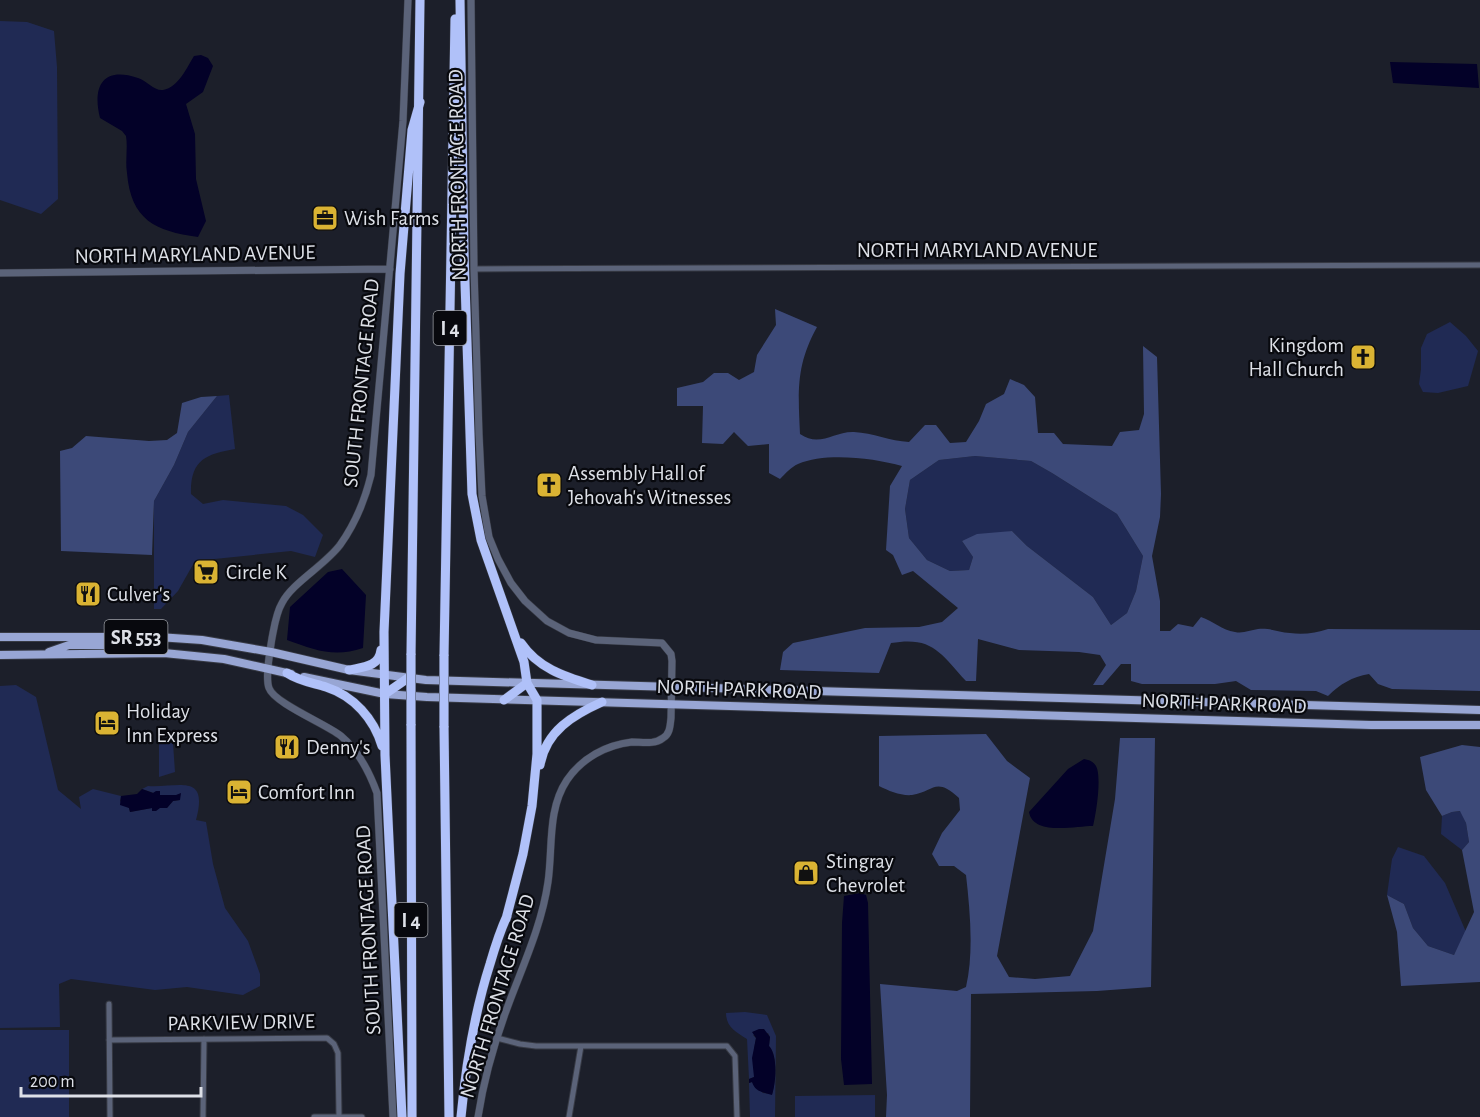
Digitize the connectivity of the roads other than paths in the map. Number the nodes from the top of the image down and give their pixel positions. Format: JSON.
{"nodes":[{"id":1,"x":408,"y":0,"type":"edge"},
{"id":2,"x":420,"y":0,"type":"edge"},
{"id":3,"x":458,"y":0,"type":"edge"},
{"id":4,"x":471,"y":0,"type":"edge"},
{"id":5,"x":420,"y":102,"type":"junction"},
{"id":6,"x":1480,"y":265,"type":"edge"},
{"id":7,"x":390,"y":269,"type":"junction"},
{"id":8,"x":474,"y":269,"type":"junction"},
{"id":9,"x":0,"y":273,"type":"edge"},
{"id":10,"x":384,"y":632,"type":"junction"},
{"id":11,"x":514,"y":634,"type":"junction"},
{"id":12,"x":0,"y":637,"type":"edge"},
{"id":13,"x":124,"y":637,"type":"junction"},
{"id":14,"x":271,"y":652,"type":"junction"},
{"id":15,"x":46,"y":654,"type":"junction"},
{"id":16,"x":0,"y":655,"type":"edge"},
{"id":17,"x":269,"y":669,"type":"junction"},
{"id":18,"x":349,"y":670,"type":"junction"},
{"id":19,"x":287,"y":674,"type":"junction"},
{"id":20,"x":384,"y":676,"type":"junction"},
{"id":21,"x":408,"y":678,"type":"junction"},
{"id":22,"x":527,"y":683,"type":"junction"},
{"id":23,"x":591,"y":685,"type":"junction"},
{"id":24,"x":671,"y":687,"type":"junction"},
{"id":25,"x":385,"y":694,"type":"junction"},
{"id":26,"x":504,"y":700,"type":"junction"},
{"id":27,"x":537,"y":700,"type":"junction"},
{"id":28,"x":602,"y":702,"type":"junction"},
{"id":29,"x":671,"y":704,"type":"junction"},
{"id":30,"x":1480,"y":708,"type":"edge"},
{"id":31,"x":1480,"y":725,"type":"edge"},
{"id":32,"x":385,"y":755,"type":"junction"},
{"id":33,"x":506,"y":919,"type":"junction"},
{"id":34,"x":109,"y":1004,"type":"dead end"},
{"id":35,"x":497,"y":1038,"type":"junction"},
{"id":36,"x":204,"y":1039,"type":"junction"},
{"id":37,"x":109,"y":1040,"type":"junction"},
{"id":38,"x":581,"y":1046,"type":"junction"},
{"id":39,"x":339,"y":1116,"type":"edge"},
{"id":40,"x":110,"y":1117,"type":"edge"},
{"id":41,"x":203,"y":1117,"type":"edge"},
{"id":42,"x":314,"y":1117,"type":"edge"},
{"id":43,"x":362,"y":1117,"type":"edge"},
{"id":44,"x":393,"y":1117,"type":"edge"},
{"id":45,"x":402,"y":1117,"type":"edge"},
{"id":46,"x":412,"y":1117,"type":"edge"},
{"id":47,"x":449,"y":1117,"type":"edge"},
{"id":48,"x":461,"y":1117,"type":"edge"},
{"id":49,"x":478,"y":1117,"type":"edge"},
{"id":50,"x":569,"y":1117,"type":"edge"},
{"id":51,"x":737,"y":1117,"type":"edge"}],
"edges":[{"from":1,"to":7,"type":"street","name":"SOUTH FRONTAGE ROAD"},
{"from":2,"to":5,"type":"highway","number":"I 4"},
{"from":3,"to":11,"type":"highway"},
{"from":3,"to":47,"type":"highway","number":"I 4","bridge":true},
{"from":4,"to":8,"type":"street","name":"NORTH FRONTAGE ROAD"},
{"from":5,"to":10,"type":"highway"},
{"from":5,"to":46,"type":"highway","number":"I 4","bridge":true},
{"from":6,"to":8,"type":"street","name":"NORTH MARYLAND AVENUE"},
{"from":7,"to":9,"type":"street","name":"NORTH MARYLAND AVENUE"},
{"from":7,"to":14,"type":"street","name":"SOUTH FRONTAGE ROAD"},
{"from":8,"to":24,"type":"street","name":"NORTH FRONTAGE ROAD"},
{"from":10,"to":18,"type":"highway"},
{"from":10,"to":20,"type":"highway"},
{"from":11,"to":22,"type":"highway"},
{"from":11,"to":23,"type":"highway"},
{"from":12,"to":13,"type":"main road","name":"NORTH PARK ROAD","number":"SR 553"},
{"from":13,"to":14,"type":"main road","name":"NORTH PARK ROAD","number":"SR 553"},
{"from":13,"to":15,"type":"main road"},
{"from":14,"to":17,"type":"street","name":"SOUTH FRONTAGE ROAD"},
{"from":14,"to":18,"type":"main road","name":"NORTH PARK ROAD","number":"SR 553"},
{"from":15,"to":16,"type":"main road","name":"NORTH PARK ROAD","number":"SR 553"},
{"from":15,"to":17,"type":"main road","name":"NORTH PARK ROAD","number":"SR 553"},
{"from":17,"to":19,"type":"main road","name":"NORTH PARK ROAD","number":"SR 553"},
{"from":17,"to":44,"type":"street","name":"SOUTH FRONTAGE ROAD"},
{"from":18,"to":20,"type":"main road","name":"NORTH PARK ROAD","number":"SR 553"},
{"from":19,"to":25,"type":"main road","name":"NORTH PARK ROAD","number":"SR 553"},
{"from":19,"to":32,"type":"highway"},
{"from":20,"to":21,"type":"main road","name":"NORTH PARK ROAD","number":"SR 553"},
{"from":20,"to":25,"type":"highway"},
{"from":21,"to":22,"type":"main road","name":"NORTH PARK ROAD","number":"SR 553"},
{"from":21,"to":25,"type":"highway"},
{"from":22,"to":23,"type":"main road","name":"NORTH PARK ROAD","number":"SR 553"},
{"from":22,"to":26,"type":"highway"},
{"from":22,"to":27,"type":"highway"},
{"from":23,"to":24,"type":"main road","name":"NORTH PARK ROAD","number":"SR 553"},
{"from":24,"to":29,"type":"street","name":"NORTH FRONTAGE ROAD"},
{"from":24,"to":30,"type":"main road","name":"NORTH PARK ROAD"},
{"from":25,"to":26,"type":"main road","name":"NORTH PARK ROAD","number":"SR 553"},
{"from":25,"to":32,"type":"highway"},
{"from":26,"to":27,"type":"main road","name":"NORTH PARK ROAD","number":"SR 553"},
{"from":27,"to":28,"type":"main road","name":"NORTH PARK ROAD","number":"SR 553"},
{"from":27,"to":33,"type":"highway"},
{"from":28,"to":29,"type":"main road","name":"NORTH PARK ROAD","number":"SR 553"},
{"from":28,"to":33,"type":"highway"},
{"from":29,"to":31,"type":"main road","name":"NORTH PARK ROAD"},
{"from":29,"to":35,"type":"street","name":"NORTH FRONTAGE ROAD"},
{"from":32,"to":45,"type":"highway"},
{"from":33,"to":48,"type":"highway"},
{"from":34,"to":37,"type":"street"},
{"from":35,"to":38,"type":"street"},
{"from":35,"to":49,"type":"street","name":"NORTH FRONTAGE ROAD"},
{"from":36,"to":37,"type":"street","name":"PARKVIEW DRIVE"},
{"from":36,"to":39,"type":"street","name":"PARKVIEW DRIVE"},
{"from":36,"to":41,"type":"street"},
{"from":37,"to":40,"type":"street"},
{"from":38,"to":50,"type":"street"},
{"from":38,"to":51,"type":"street"},
{"from":39,"to":42,"type":"street"},
{"from":39,"to":43,"type":"street"}]}
